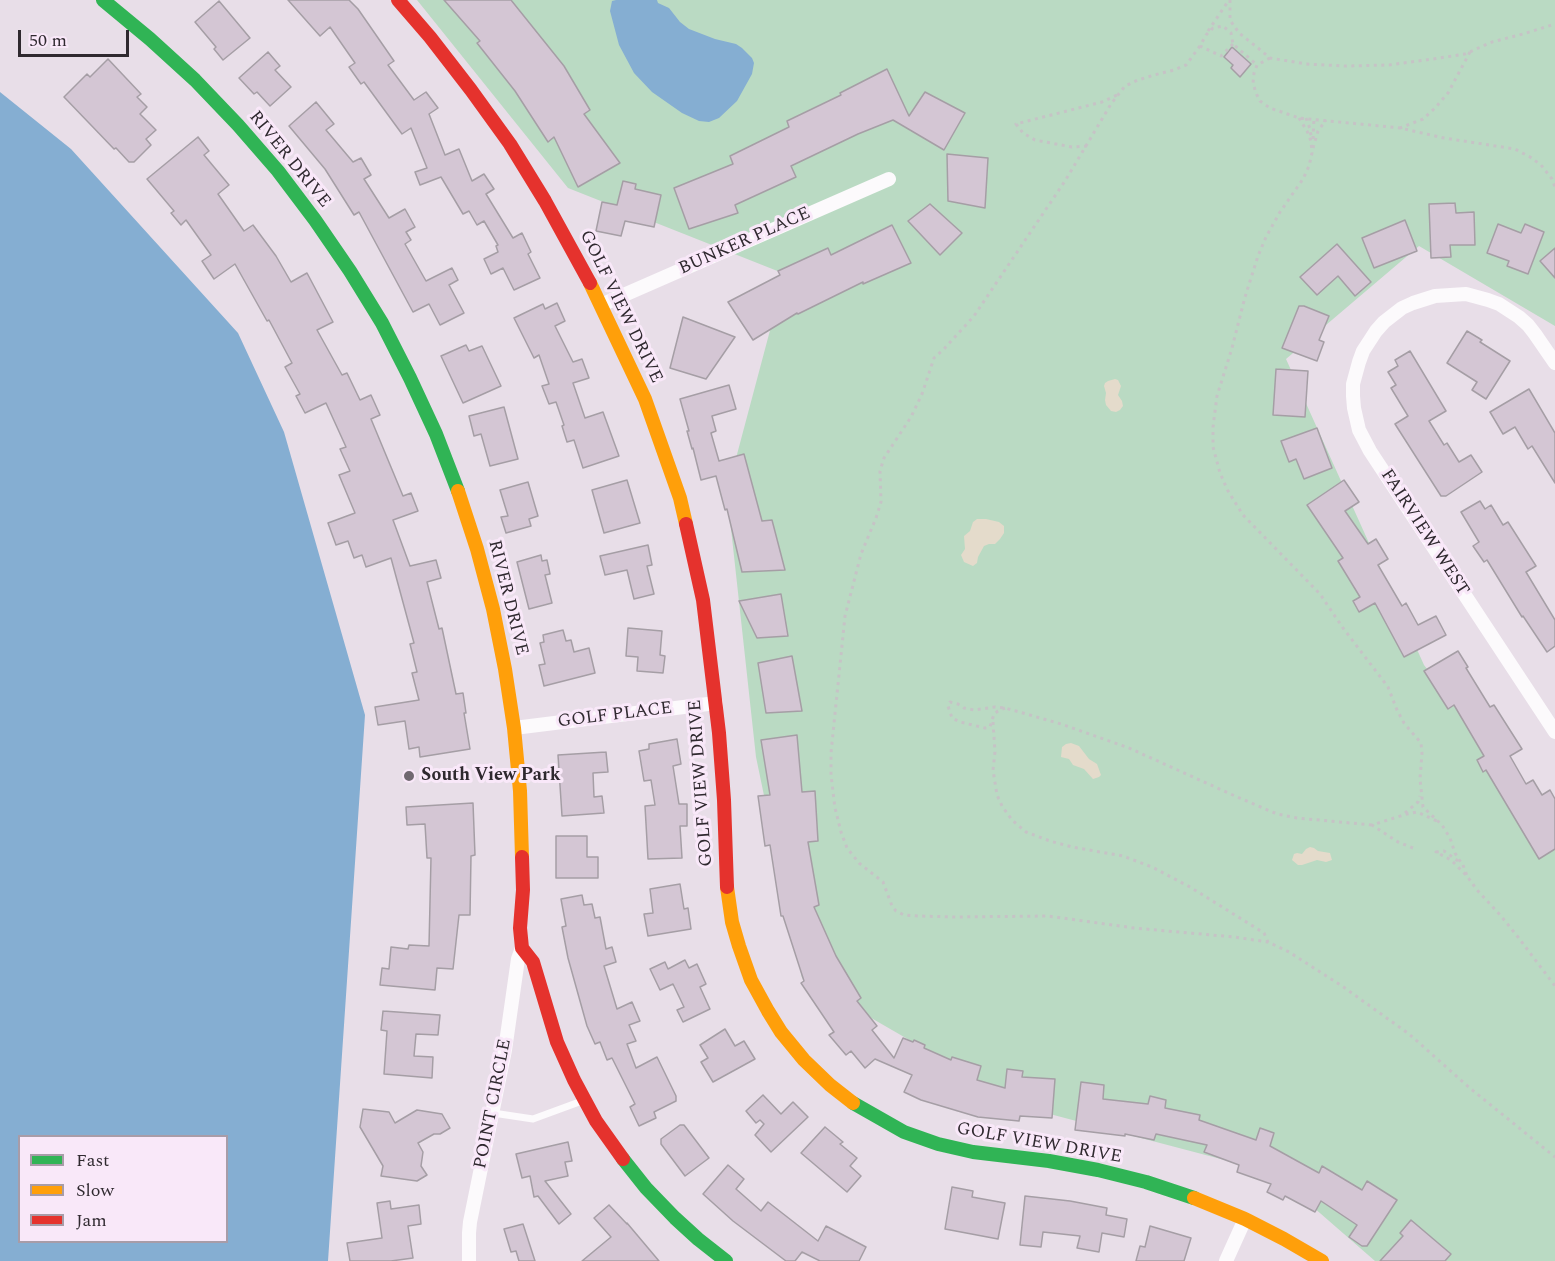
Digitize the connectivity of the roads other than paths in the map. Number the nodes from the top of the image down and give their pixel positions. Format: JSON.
{"nodes":[{"id":1,"x":103,"y":0,"type":"edge"},
{"id":2,"x":398,"y":0,"type":"edge"},
{"id":3,"x":889,"y":179,"type":"dead end"},
{"id":4,"x":601,"y":305,"type":"junction"},
{"id":5,"x":1555,"y":363,"type":"edge"},
{"id":6,"x":716,"y":704,"type":"junction"},
{"id":7,"x":514,"y":728,"type":"junction"},
{"id":8,"x":1555,"y":732,"type":"edge"},
{"id":9,"x":522,"y":948,"type":"junction"},
{"id":10,"x":585,"y":1100,"type":"junction"},
{"id":11,"x":493,"y":1113,"type":"junction"},
{"id":12,"x":1245,"y":1219,"type":"junction"},
{"id":13,"x":469,"y":1261,"type":"edge"},
{"id":14,"x":726,"y":1261,"type":"edge"},
{"id":15,"x":1226,"y":1261,"type":"edge"},
{"id":16,"x":1322,"y":1261,"type":"edge"}],
"edges":[{"from":1,"to":7,"type":"street","name":"RIVER DRIVE"},
{"from":2,"to":4,"type":"street","name":"GOLF VIEW DRIVE"},
{"from":3,"to":4,"type":"street","name":"BUNKER PLACE"},
{"from":4,"to":6,"type":"street","name":"GOLF VIEW DRIVE"},
{"from":5,"to":8,"type":"street","name":"FAIRVIEW WEST"},
{"from":6,"to":7,"type":"street","name":"GOLF PLACE"},
{"from":6,"to":12,"type":"street","name":"GOLF VIEW DRIVE"},
{"from":7,"to":9,"type":"street","name":"RIVER DRIVE"},
{"from":9,"to":10,"type":"street","name":"RIVER DRIVE"},
{"from":9,"to":11,"type":"street","name":"POINT CIRCLE"},
{"from":10,"to":11,"type":"lane"},
{"from":10,"to":14,"type":"street","name":"RIVER DRIVE"},
{"from":11,"to":13,"type":"street","name":"POINT CIRCLE"},
{"from":12,"to":15,"type":"street"},
{"from":12,"to":16,"type":"street","name":"GOLF VIEW DRIVE"}]}
